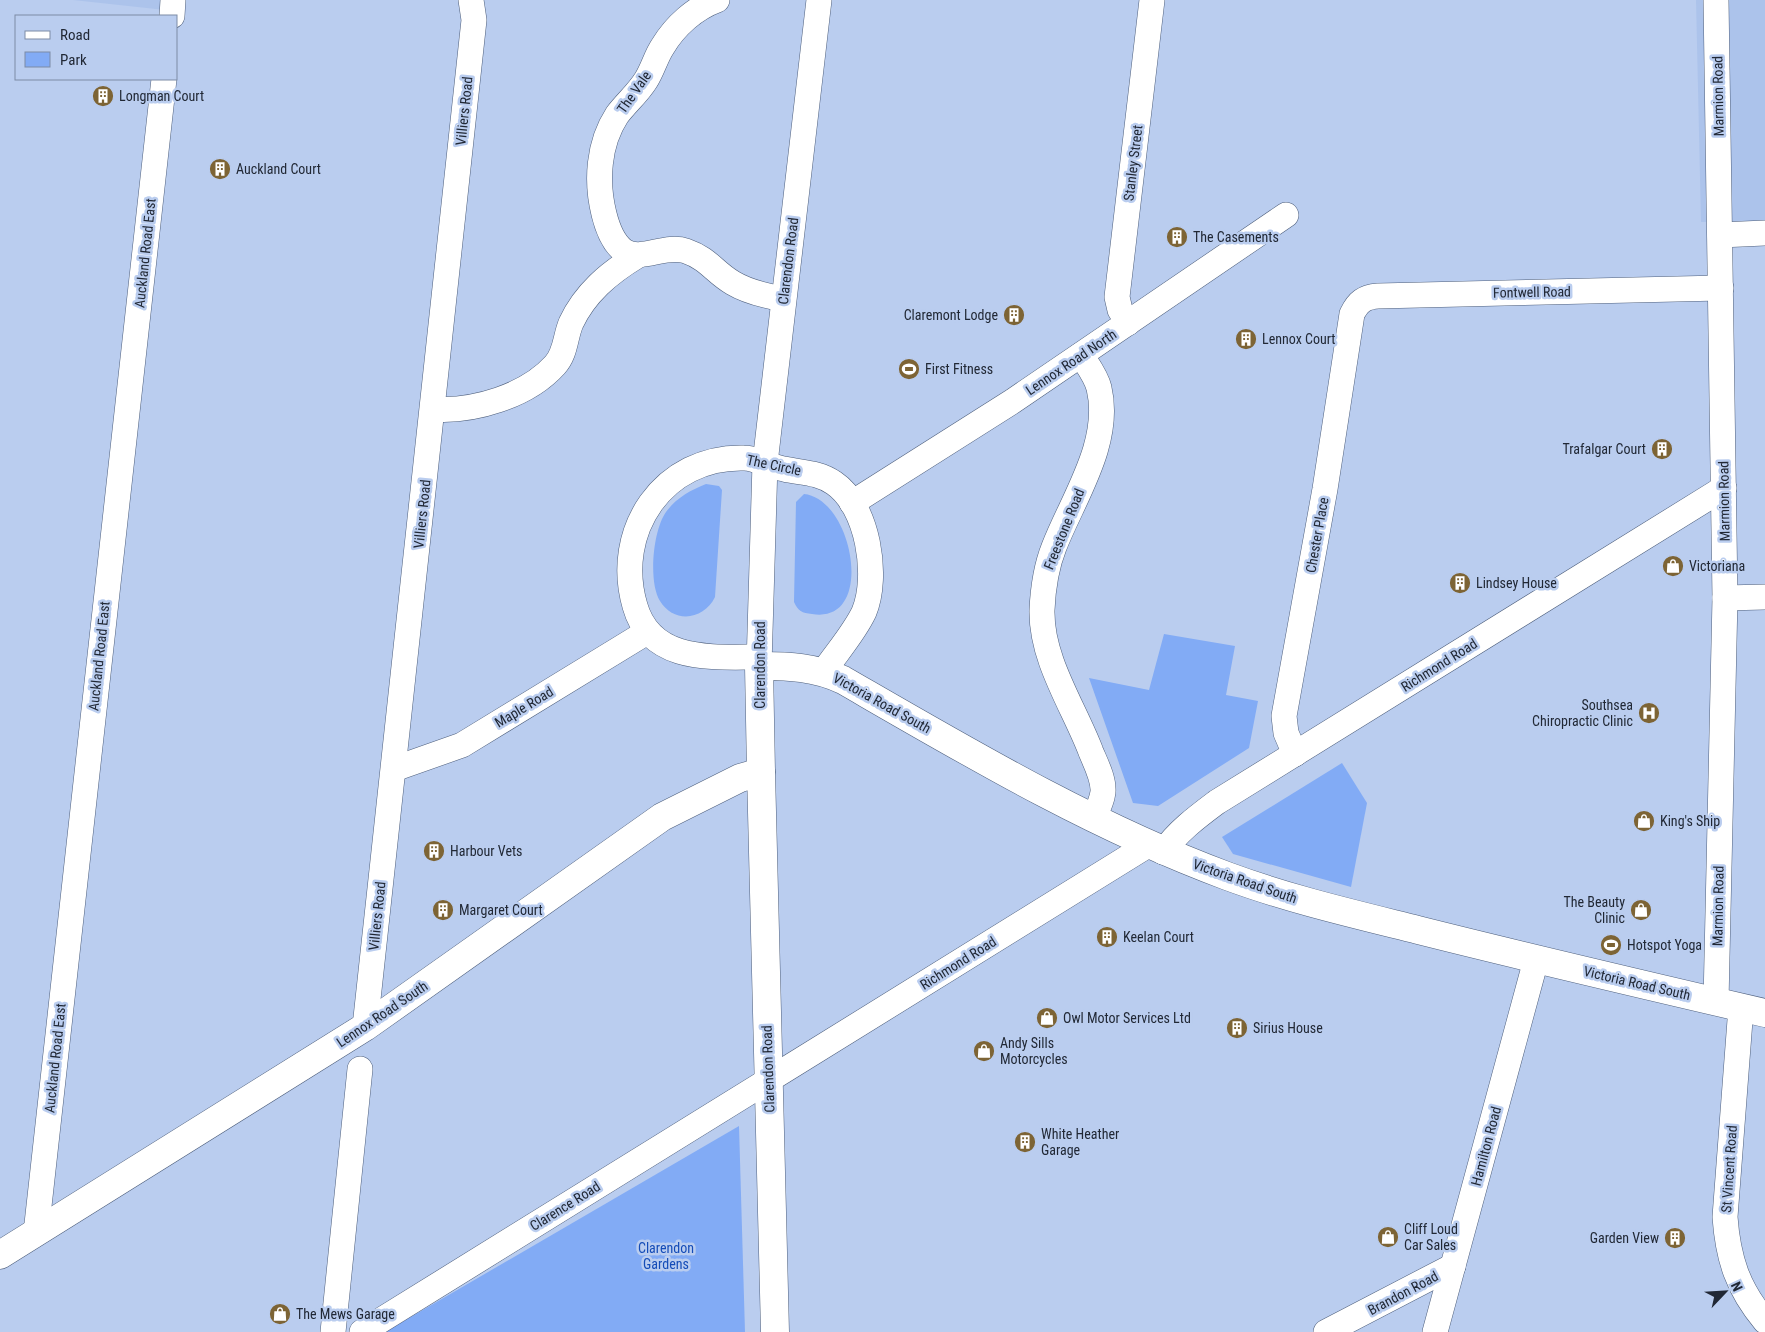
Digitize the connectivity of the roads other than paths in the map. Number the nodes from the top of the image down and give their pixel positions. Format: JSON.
{"nodes":[{"id":1,"x":173,"y":0,"type":"edge"},
{"id":2,"x":471,"y":0,"type":"edge"},
{"id":3,"x":717,"y":0,"type":"edge"},
{"id":4,"x":819,"y":0,"type":"edge"},
{"id":5,"x":1152,"y":0,"type":"edge"},
{"id":6,"x":1716,"y":0,"type":"edge"},
{"id":7,"x":172,"y":15,"type":"edge"},
{"id":8,"x":164,"y":80,"type":"edge"},
{"id":9,"x":1286,"y":215,"type":"dead end"},
{"id":10,"x":1765,"y":233,"type":"edge"},
{"id":11,"x":1720,"y":235,"type":"junction"},
{"id":12,"x":637,"y":256,"type":"junction"},
{"id":13,"x":1721,"y":288,"type":"junction"},
{"id":14,"x":783,"y":299,"type":"junction"},
{"id":15,"x":1352,"y":314,"type":"joint"},
{"id":16,"x":1128,"y":323,"type":"junction"},
{"id":17,"x":1081,"y":355,"type":"junction"},
{"id":18,"x":433,"y":409,"type":"junction"},
{"id":19,"x":765,"y":463,"type":"junction"},
{"id":20,"x":1724,"y":488,"type":"junction"},
{"id":21,"x":852,"y":503,"type":"junction"},
{"id":22,"x":1765,"y":597,"type":"edge"},
{"id":23,"x":1725,"y":598,"type":"junction"},
{"id":24,"x":648,"y":632,"type":"junction"},
{"id":25,"x":759,"y":661,"type":"junction"},
{"id":26,"x":824,"y":672,"type":"junction"},
{"id":27,"x":1295,"y":754,"type":"junction"},
{"id":28,"x":394,"y":769,"type":"junction"},
{"id":29,"x":761,"y":772,"type":"junction"},
{"id":30,"x":1094,"y":817,"type":"junction"},
{"id":31,"x":1156,"y":848,"type":"junction"},
{"id":32,"x":1536,"y":960,"type":"junction"},
{"id":33,"x":1741,"y":1007,"type":"edge"},
{"id":34,"x":365,"y":1027,"type":"junction"},
{"id":35,"x":360,"y":1069,"type":"dead end"},
{"id":36,"x":768,"y":1081,"type":"junction"},
{"id":37,"x":36,"y":1233,"type":"junction"},
{"id":38,"x":0,"y":1256,"type":"edge"},
{"id":39,"x":1453,"y":1266,"type":"junction"},
{"id":40,"x":1765,"y":1321,"type":"edge"},
{"id":41,"x":333,"y":1332,"type":"edge"},
{"id":42,"x":362,"y":1332,"type":"edge"},
{"id":43,"x":775,"y":1332,"type":"edge"},
{"id":44,"x":1326,"y":1332,"type":"edge"},
{"id":45,"x":1435,"y":1332,"type":"edge"}],
"edges":[{"from":1,"to":7,"type":"street"},
{"from":2,"to":18,"type":"street","name":"Villiers Road"},
{"from":3,"to":12,"type":"street","name":"The Vale"},
{"from":4,"to":14,"type":"street","name":"Clarendon Road"},
{"from":5,"to":16,"type":"street","name":"Stanley Street"},
{"from":6,"to":11,"type":"street","name":"Marmion Road"},
{"from":8,"to":37,"type":"street","name":"Auckland Road East"},
{"from":9,"to":16,"type":"street","name":"Lennox Road North"},
{"from":10,"to":11,"type":"street"},
{"from":11,"to":13,"type":"street","name":"Marmion Road"},
{"from":12,"to":14,"type":"street"},
{"from":12,"to":18,"type":"street"},
{"from":13,"to":15,"type":"street","name":"Fontwell Road"},
{"from":13,"to":20,"type":"street","name":"Marmion Road"},
{"from":14,"to":19,"type":"street","name":"Clarendon Road"},
{"from":15,"to":27,"type":"street","name":"Chester Place"},
{"from":16,"to":17,"type":"street","name":"Lennox Road North"},
{"from":17,"to":21,"type":"street","name":"Lennox Road North"},
{"from":17,"to":30,"type":"street","name":"Freestone Road"},
{"from":18,"to":28,"type":"street","name":"Villiers Road"},
{"from":19,"to":21,"type":"street","name":"The Circle"},
{"from":19,"to":24,"type":"street","name":"The Circle"},
{"from":19,"to":25,"type":"street","name":"Clarendon Road"},
{"from":20,"to":23,"type":"street","name":"Marmion Road"},
{"from":20,"to":27,"type":"street","name":"Richmond Road"},
{"from":21,"to":26,"type":"street","name":"The Circle"},
{"from":22,"to":23,"type":"street"},
{"from":23,"to":33,"type":"street","name":"Marmion Road"},
{"from":24,"to":25,"type":"street","name":"The Circle"},
{"from":24,"to":28,"type":"street","name":"Maple Road"},
{"from":25,"to":26,"type":"main road","name":"Victoria Road South"},
{"from":25,"to":29,"type":"main road","name":"Clarendon Road"},
{"from":26,"to":30,"type":"main road","name":"Victoria Road South"},
{"from":27,"to":31,"type":"street","name":"Richmond Road"},
{"from":28,"to":34,"type":"street","name":"Villiers Road"},
{"from":29,"to":34,"type":"main road","name":"Lennox Road South"},
{"from":29,"to":36,"type":"main road","name":"Clarendon Road"},
{"from":30,"to":31,"type":"main road","name":"Victoria Road South"},
{"from":31,"to":32,"type":"main road","name":"Victoria Road South"},
{"from":31,"to":36,"type":"street","name":"Richmond Road"},
{"from":32,"to":33,"type":"main road","name":"Victoria Road South"},
{"from":32,"to":39,"type":"street","name":"Hamilton Road"},
{"from":33,"to":40,"type":"street","name":"St Vincent Road"},
{"from":34,"to":37,"type":"main road","name":"Lennox Road South"},
{"from":35,"to":41,"type":"street"},
{"from":36,"to":42,"type":"street","name":"Clarence Road"},
{"from":36,"to":43,"type":"main road","name":"Clarendon Road"},
{"from":37,"to":38,"type":"main road","name":"Lennox Road South"},
{"from":39,"to":44,"type":"street","name":"Brandon Road"},
{"from":39,"to":45,"type":"street","name":"Hamilton Road"}]}
